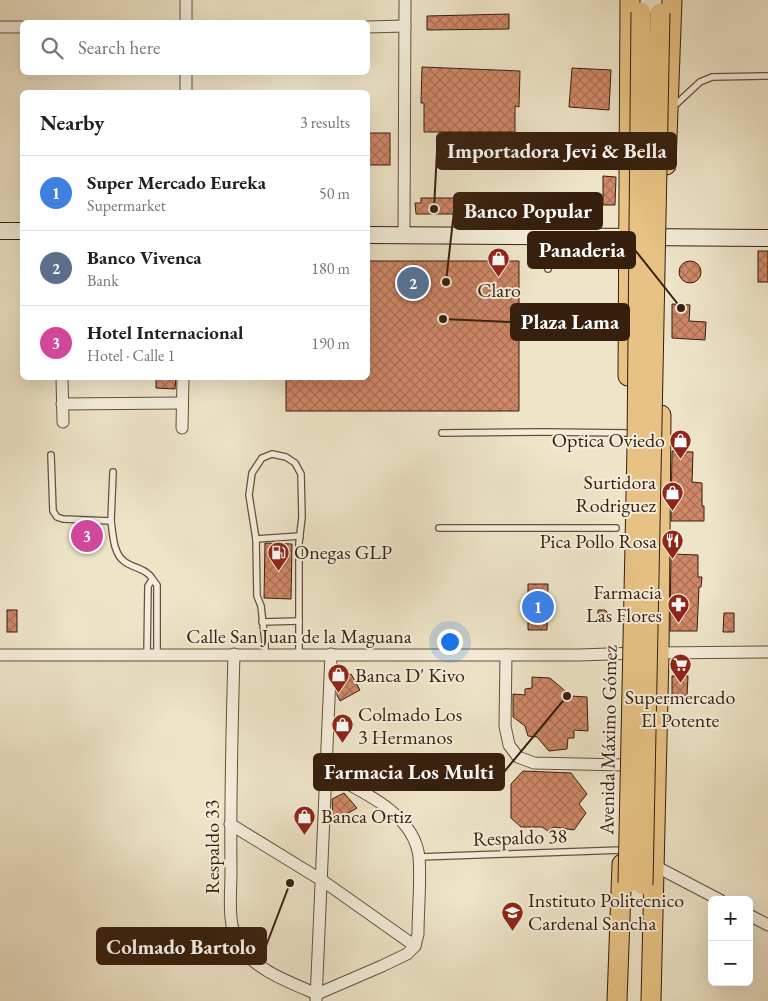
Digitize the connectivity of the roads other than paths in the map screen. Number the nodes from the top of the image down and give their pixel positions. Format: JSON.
{"nodes":[{"id":1,"x":186,"y":0,"type":"edge"},
{"id":2,"x":405,"y":0,"type":"edge"},
{"id":3,"x":638,"y":4,"type":"edge"},
{"id":4,"x":664,"y":4,"type":"edge"},
{"id":5,"x":186,"y":20,"type":"edge"},
{"id":6,"x":370,"y":26,"type":"edge"},
{"id":7,"x":405,"y":26,"type":"junction"},
{"id":8,"x":0,"y":27,"type":"edge"},
{"id":9,"x":20,"y":27,"type":"edge"},
{"id":10,"x":186,"y":75,"type":"edge"},
{"id":11,"x":768,"y":76,"type":"edge"},
{"id":12,"x":186,"y":90,"type":"edge"},
{"id":13,"x":668,"y":112,"type":"junction"},
{"id":14,"x":0,"y":231,"type":"edge"},
{"id":15,"x":20,"y":232,"type":"edge"},
{"id":16,"x":370,"y":235,"type":"edge"},
{"id":17,"x":404,"y":235,"type":"junction"},
{"id":18,"x":548,"y":236,"type":"junction"},
{"id":19,"x":629,"y":237,"type":"junction"},
{"id":20,"x":663,"y":238,"type":"junction"},
{"id":21,"x":768,"y":238,"type":"edge"},
{"id":22,"x":548,"y":269,"type":"dead end"},
{"id":23,"x":62,"y":380,"type":"edge"},
{"id":24,"x":183,"y":380,"type":"edge"},
{"id":25,"x":182,"y":403,"type":"junction"},
{"id":26,"x":62,"y":404,"type":"junction"},
{"id":27,"x":62,"y":422,"type":"dead end"},
{"id":28,"x":182,"y":428,"type":"dead end"},
{"id":29,"x":442,"y":433,"type":"dead end"},
{"id":30,"x":628,"y":434,"type":"junction"},
{"id":31,"x":51,"y":455,"type":"dead end"},
{"id":32,"x":113,"y":472,"type":"dead end"},
{"id":33,"x":111,"y":521,"type":"junction"},
{"id":34,"x":439,"y":528,"type":"dead end"},
{"id":35,"x":616,"y":528,"type":"dead end"},
{"id":36,"x":300,"y":536,"type":"junction"},
{"id":37,"x":256,"y":539,"type":"junction"},
{"id":38,"x":152,"y":580,"type":"junction"},
{"id":39,"x":300,"y":621,"type":"junction"},
{"id":40,"x":262,"y":622,"type":"junction"},
{"id":41,"x":627,"y":652,"type":"junction"},
{"id":42,"x":768,"y":652,"type":"edge"},
{"id":43,"x":659,"y":653,"type":"junction"},
{"id":44,"x":234,"y":654,"type":"junction"},
{"id":45,"x":265,"y":654,"type":"junction"},
{"id":46,"x":299,"y":654,"type":"junction"},
{"id":47,"x":331,"y":654,"type":"junction"},
{"id":48,"x":0,"y":655,"type":"edge"},
{"id":49,"x":152,"y":655,"type":"junction"},
{"id":50,"x":506,"y":655,"type":"junction"},
{"id":51,"x":624,"y":766,"type":"junction"},
{"id":52,"x":327,"y":773,"type":"junction"},
{"id":53,"x":230,"y":824,"type":"junction"},
{"id":54,"x":622,"y":850,"type":"junction"},
{"id":55,"x":418,"y":857,"type":"junction"},
{"id":56,"x":655,"y":866,"type":"junction"},
{"id":57,"x":322,"y":881,"type":"junction"},
{"id":58,"x":635,"y":884,"type":"junction"},
{"id":59,"x":712,"y":896,"type":"edge"},
{"id":60,"x":753,"y":917,"type":"edge"},
{"id":61,"x":768,"y":925,"type":"edge"},
{"id":62,"x":415,"y":946,"type":"junction"},
{"id":63,"x":317,"y":998,"type":"edge"},
{"id":64,"x":617,"y":1001,"type":"edge"},
{"id":65,"x":624,"y":1001,"type":"edge"},
{"id":66,"x":641,"y":1001,"type":"edge"},
{"id":67,"x":651,"y":1001,"type":"edge"}],
"edges":[{"from":1,"to":5,"type":"street"},
{"from":2,"to":7,"type":"street"},
{"from":3,"to":19,"type":"main road"},
{"from":3,"to":58,"type":"main road","name":"Avenida Máximo Gómez","bridge":true},
{"from":4,"to":13,"type":"main road"},
{"from":4,"to":58,"type":"main road","name":"Avenida Máximo Gómez","bridge":true},
{"from":6,"to":7,"type":"street"},
{"from":7,"to":17,"type":"street"},
{"from":8,"to":9,"type":"street"},
{"from":10,"to":12,"type":"street"},
{"from":11,"to":13,"type":"lane"},
{"from":13,"to":20,"type":"main road"},
{"from":14,"to":15,"type":"main road"},
{"from":16,"to":17,"type":"main road"},
{"from":17,"to":18,"type":"main road"},
{"from":18,"to":19,"type":"main road"},
{"from":18,"to":22,"type":"lane"},
{"from":19,"to":20,"type":"main road"},
{"from":19,"to":30,"type":"main road"},
{"from":20,"to":21,"type":"main road"},
{"from":20,"to":43,"type":"main road"},
{"from":23,"to":26,"type":"street"},
{"from":24,"to":25,"type":"street"},
{"from":25,"to":26,"type":"street"},
{"from":25,"to":28,"type":"street"},
{"from":26,"to":27,"type":"street"},
{"from":29,"to":30,"type":"lane"},
{"from":30,"to":41,"type":"main road"},
{"from":31,"to":33,"type":"lane"},
{"from":32,"to":33,"type":"lane"},
{"from":33,"to":38,"type":"lane"},
{"from":34,"to":35,"type":"lane"},
{"from":36,"to":37,"type":"lane"},
{"from":36,"to":37,"type":"lane"},
{"from":36,"to":39,"type":"lane"},
{"from":37,"to":40,"type":"lane"},
{"from":38,"to":49,"type":"lane"},
{"from":38,"to":49,"type":"lane"},
{"from":39,"to":40,"type":"lane"},
{"from":39,"to":46,"type":"lane"},
{"from":40,"to":45,"type":"lane"},
{"from":41,"to":43,"type":"street","name":"Calle San Juan de la Maguana"},
{"from":41,"to":50,"type":"street","name":"Calle San Juan de la Maguana"},
{"from":41,"to":51,"type":"main road"},
{"from":42,"to":43,"type":"street"},
{"from":43,"to":56,"type":"main road"},
{"from":44,"to":45,"type":"street","name":"Calle San Juan de la Maguana"},
{"from":44,"to":49,"type":"street","name":"Calle San Juan de la Maguana"},
{"from":44,"to":53,"type":"street","name":"Respaldo 33"},
{"from":45,"to":46,"type":"street","name":"Calle San Juan de la Maguana"},
{"from":46,"to":47,"type":"street","name":"Calle San Juan de la Maguana"},
{"from":47,"to":50,"type":"street","name":"Calle San Juan de la Maguana"},
{"from":47,"to":52,"type":"street"},
{"from":48,"to":49,"type":"street","name":"Calle San Juan de la Maguana"},
{"from":50,"to":51,"type":"street"},
{"from":51,"to":54,"type":"main road"},
{"from":52,"to":55,"type":"street"},
{"from":52,"to":57,"type":"street"},
{"from":53,"to":57,"type":"street"},
{"from":53,"to":63,"type":"street","name":"Respaldo 33"},
{"from":54,"to":55,"type":"lane","name":"Respaldo 38"},
{"from":54,"to":64,"type":"main road"},
{"from":55,"to":62,"type":"street"},
{"from":56,"to":59,"type":"street"},
{"from":56,"to":67,"type":"main road"},
{"from":57,"to":62,"type":"street"},
{"from":57,"to":63,"type":"street"},
{"from":58,"to":65,"type":"main road","name":"Avenida Máximo Gómez"},
{"from":58,"to":66,"type":"main road","name":"Avenida Máximo Gómez"},
{"from":60,"to":61,"type":"street"},
{"from":62,"to":63,"type":"street"}]}
